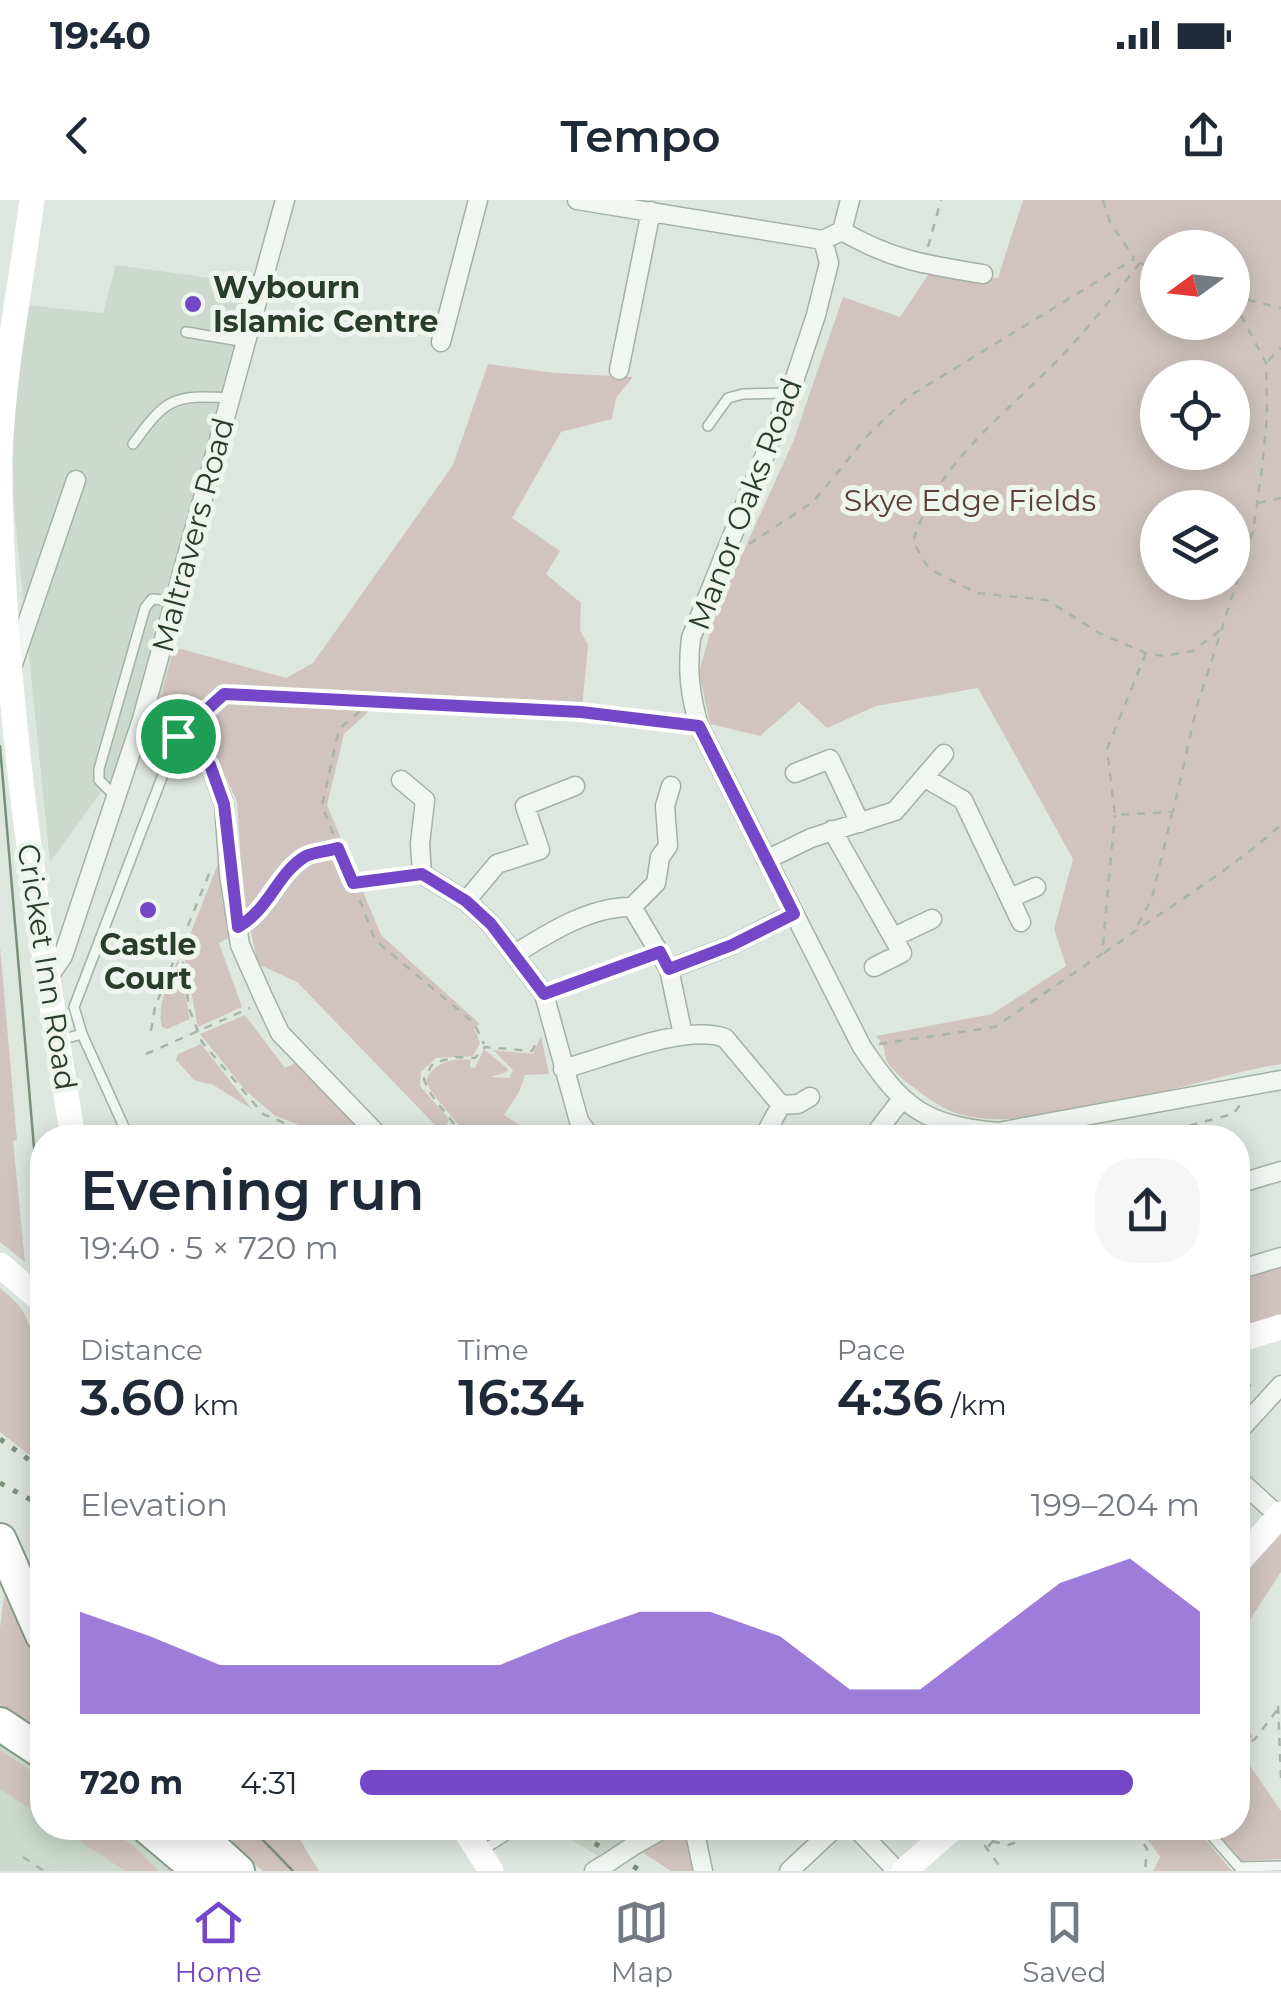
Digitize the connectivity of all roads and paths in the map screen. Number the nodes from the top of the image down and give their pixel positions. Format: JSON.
{"nodes":[{"id":1,"x":32,"y":200,"type":"edge"},
{"id":2,"x":285,"y":200,"type":"edge"},
{"id":3,"x":478,"y":200,"type":"edge"},
{"id":4,"x":576,"y":200,"type":"edge"},
{"id":5,"x":850,"y":200,"type":"edge"},
{"id":6,"x":941,"y":200,"type":"edge"},
{"id":7,"x":1103,"y":200,"type":"edge"},
{"id":8,"x":651,"y":211,"type":"junction"},
{"id":9,"x":842,"y":231,"type":"junction"},
{"id":10,"x":824,"y":240,"type":"junction"},
{"id":11,"x":1134,"y":259,"type":"junction"},
{"id":12,"x":1140,"y":263,"type":"joint"},
{"id":13,"x":923,"y":264,"type":"junction"},
{"id":14,"x":983,"y":274,"type":"dead end"},
{"id":15,"x":1250,"y":300,"type":"edge"},
{"id":16,"x":1281,"y":308,"type":"edge"},
{"id":17,"x":186,"y":332,"type":"dead end"},
{"id":18,"x":1250,"y":332,"type":"edge"},
{"id":19,"x":246,"y":342,"type":"junction"},
{"id":20,"x":441,"y":342,"type":"dead end"},
{"id":21,"x":1281,"y":348,"type":"edge"},
{"id":22,"x":1266,"y":364,"type":"junction"},
{"id":23,"x":619,"y":370,"type":"dead end"},
{"id":24,"x":790,"y":394,"type":"junction"},
{"id":25,"x":230,"y":398,"type":"junction"},
{"id":26,"x":708,"y":426,"type":"dead end"},
{"id":27,"x":133,"y":444,"type":"dead end"},
{"id":28,"x":76,"y":480,"type":"dead end"},
{"id":29,"x":1281,"y":498,"type":"edge"},
{"id":30,"x":1257,"y":503,"type":"junction"},
{"id":31,"x":720,"y":563,"type":"junction"},
{"id":32,"x":175,"y":601,"type":"junction"},
{"id":33,"x":1225,"y":628,"type":"junction"},
{"id":34,"x":1146,"y":653,"type":"junction"},
{"id":35,"x":9,"y":674,"type":"junction"},
{"id":36,"x":373,"y":700,"type":"junction"},
{"id":37,"x":142,"y":719,"type":"junction"},
{"id":38,"x":699,"y":726,"type":"junction"},
{"id":39,"x":178,"y":736,"type":"junction"},
{"id":40,"x":944,"y":754,"type":"dead end"},
{"id":41,"x":795,"y":773,"type":"dead end"},
{"id":42,"x":925,"y":778,"type":"junction"},
{"id":43,"x":401,"y":780,"type":"dead end"},
{"id":44,"x":575,"y":786,"type":"dead end"},
{"id":45,"x":671,"y":786,"type":"dead end"},
{"id":46,"x":116,"y":797,"type":"junction"},
{"id":47,"x":1173,"y":812,"type":"junction"},
{"id":48,"x":1115,"y":815,"type":"junction"},
{"id":49,"x":860,"y":824,"type":"junction"},
{"id":50,"x":1281,"y":825,"type":"edge"},
{"id":51,"x":832,"y":830,"type":"junction"},
{"id":52,"x":338,"y":848,"type":"junction"},
{"id":53,"x":766,"y":860,"type":"junction"},
{"id":54,"x":210,"y":872,"type":"dead end"},
{"id":55,"x":422,"y":874,"type":"junction"},
{"id":56,"x":353,"y":883,"type":"junction"},
{"id":57,"x":1036,"y":887,"type":"dead end"},
{"id":58,"x":1010,"y":898,"type":"junction"},
{"id":59,"x":466,"y":901,"type":"junction"},
{"id":60,"x":632,"y":908,"type":"junction"},
{"id":61,"x":794,"y":914,"type":"junction"},
{"id":62,"x":932,"y":919,"type":"dead end"},
{"id":63,"x":1021,"y":922,"type":"dead end"},
{"id":64,"x":238,"y":927,"type":"junction"},
{"id":65,"x":1136,"y":930,"type":"junction"},
{"id":66,"x":894,"y":937,"type":"junction"},
{"id":67,"x":181,"y":946,"type":"junction"},
{"id":68,"x":515,"y":954,"type":"junction"},
{"id":69,"x":1102,"y":954,"type":"junction"},
{"id":70,"x":664,"y":961,"type":"junction"},
{"id":71,"x":874,"y":967,"type":"dead end"},
{"id":72,"x":47,"y":979,"type":"junction"},
{"id":73,"x":544,"y":994,"type":"junction"},
{"id":74,"x":265,"y":1001,"type":"junction"},
{"id":75,"x":552,"y":1017,"type":"junction"},
{"id":76,"x":152,"y":1032,"type":"dead end"},
{"id":77,"x":196,"y":1032,"type":"junction"},
{"id":78,"x":683,"y":1034,"type":"junction"},
{"id":79,"x":70,"y":1037,"type":"junction"},
{"id":80,"x":485,"y":1046,"type":"junction"},
{"id":81,"x":862,"y":1047,"type":"junction"},
{"id":82,"x":146,"y":1054,"type":"dead end"},
{"id":83,"x":563,"y":1069,"type":"junction"},
{"id":84,"x":1281,"y":1080,"type":"edge"},
{"id":85,"x":1258,"y":1084,"type":"junction"},
{"id":86,"x":810,"y":1097,"type":"dead end"},
{"id":87,"x":902,"y":1099,"type":"junction"},
{"id":88,"x":781,"y":1105,"type":"junction"},
{"id":89,"x":73,"y":1125,"type":"edge"},
{"id":90,"x":121,"y":1125,"type":"edge"},
{"id":91,"x":289,"y":1125,"type":"edge"},
{"id":92,"x":368,"y":1125,"type":"edge"},
{"id":93,"x":457,"y":1125,"type":"edge"},
{"id":94,"x":582,"y":1125,"type":"edge"},
{"id":95,"x":770,"y":1125,"type":"edge"},
{"id":96,"x":882,"y":1125,"type":"edge"},
{"id":97,"x":947,"y":1125,"type":"edge"},
{"id":98,"x":1036,"y":1125,"type":"edge"},
{"id":99,"x":1191,"y":1125,"type":"edge"},
{"id":100,"x":1281,"y":1170,"type":"edge"},
{"id":101,"x":1250,"y":1180,"type":"edge"},
{"id":102,"x":1281,"y":1257,"type":"edge"},
{"id":103,"x":0,"y":1265,"type":"edge"},
{"id":104,"x":1250,"y":1266,"type":"edge"},
{"id":105,"x":30,"y":1290,"type":"edge"},
{"id":106,"x":1281,"y":1327,"type":"edge"},
{"id":107,"x":1250,"y":1336,"type":"edge"},
{"id":108,"x":1250,"y":1382,"type":"edge"},
{"id":109,"x":1275,"y":1392,"type":"edge"},
{"id":110,"x":1250,"y":1419,"type":"edge"},
{"id":111,"x":1250,"y":1489,"type":"edge"},
{"id":112,"x":1280,"y":1515,"type":"edge"},
{"id":113,"x":0,"y":1540,"type":"edge"},
{"id":114,"x":1250,"y":1549,"type":"edge"},
{"id":115,"x":0,"y":1578,"type":"edge"},
{"id":116,"x":26,"y":1602,"type":"junction"},
{"id":117,"x":30,"y":1610,"type":"edge"},
{"id":118,"x":1279,"y":1705,"type":"edge"},
{"id":119,"x":1,"y":1725,"type":"edge"},
{"id":120,"x":1250,"y":1742,"type":"edge"},
{"id":121,"x":30,"y":1744,"type":"edge"},
{"id":122,"x":1281,"y":1778,"type":"edge"},
{"id":123,"x":169,"y":1840,"type":"edge"},
{"id":124,"x":173,"y":1840,"type":"edge"},
{"id":125,"x":182,"y":1840,"type":"edge"},
{"id":126,"x":471,"y":1840,"type":"edge"},
{"id":127,"x":506,"y":1840,"type":"edge"},
{"id":128,"x":644,"y":1840,"type":"edge"},
{"id":129,"x":697,"y":1840,"type":"edge"},
{"id":130,"x":822,"y":1840,"type":"edge"},
{"id":131,"x":869,"y":1840,"type":"edge"},
{"id":132,"x":938,"y":1840,"type":"edge"},
{"id":133,"x":981,"y":1840,"type":"edge"},
{"id":134,"x":1144,"y":1840,"type":"edge"},
{"id":135,"x":1215,"y":1840,"type":"edge"},
{"id":136,"x":1021,"y":1841,"type":"dead end"},
{"id":137,"x":992,"y":1842,"type":"joint"},
{"id":138,"x":987,"y":1848,"type":"junction"},
{"id":139,"x":23,"y":1857,"type":"dead end"},
{"id":140,"x":485,"y":1862,"type":"edge"},
{"id":141,"x":602,"y":1866,"type":"edge"},
{"id":142,"x":1281,"y":1866,"type":"edge"},
{"id":143,"x":44,"y":1871,"type":"edge"},
{"id":144,"x":175,"y":1871,"type":"edge"},
{"id":145,"x":198,"y":1871,"type":"edge"},
{"id":146,"x":238,"y":1871,"type":"edge"},
{"id":147,"x":703,"y":1871,"type":"edge"},
{"id":148,"x":789,"y":1871,"type":"edge"},
{"id":149,"x":901,"y":1871,"type":"edge"},
{"id":150,"x":1003,"y":1871,"type":"edge"},
{"id":151,"x":1145,"y":1871,"type":"edge"}],
"edges":[{"from":1,"to":35,"type":"street","name":"Cricket Inn Road"},
{"from":2,"to":19,"type":"street","name":"Maltravers Road"},
{"from":3,"to":20,"type":"street"},
{"from":4,"to":8,"type":"street"},
{"from":5,"to":9,"type":"street"},
{"from":6,"to":13,"type":"path"},
{"from":7,"to":11,"type":"path"},
{"from":8,"to":10,"type":"street"},
{"from":8,"to":23,"type":"street"},
{"from":9,"to":10,"type":"street"},
{"from":9,"to":13,"type":"street"},
{"from":10,"to":24,"type":"street","name":"Manor Oaks Road"},
{"from":11,"to":12,"type":"path"},
{"from":11,"to":31,"type":"path"},
{"from":12,"to":34,"type":"path"},
{"from":13,"to":14,"type":"street"},
{"from":15,"to":16,"type":"path"},
{"from":17,"to":19,"type":"lane"},
{"from":18,"to":22,"type":"path"},
{"from":19,"to":25,"type":"street","name":"Maltravers Road"},
{"from":21,"to":22,"type":"path"},
{"from":22,"to":30,"type":"path"},
{"from":24,"to":26,"type":"lane"},
{"from":24,"to":31,"type":"street","name":"Manor Oaks Road"},
{"from":25,"to":27,"type":"lane"},
{"from":25,"to":32,"type":"street","name":"Maltravers Road"},
{"from":28,"to":35,"type":"street"},
{"from":29,"to":30,"type":"path"},
{"from":30,"to":33,"type":"path"},
{"from":31,"to":38,"type":"street","name":"Manor Oaks Road"},
{"from":32,"to":37,"type":"street","name":"Maltravers Road"},
{"from":32,"to":46,"type":"lane"},
{"from":33,"to":34,"type":"path"},
{"from":33,"to":47,"type":"path"},
{"from":34,"to":48,"type":"path"},
{"from":35,"to":72,"type":"street","name":"Cricket Inn Road"},
{"from":36,"to":38,"type":"path"},
{"from":36,"to":39,"type":"path"},
{"from":36,"to":52,"type":"path"},
{"from":37,"to":39,"type":"street"},
{"from":37,"to":46,"type":"street","name":"Maltravers Road"},
{"from":38,"to":53,"type":"street","name":"Manor Oaks Road"},
{"from":39,"to":64,"type":"street"},
{"from":39,"to":79,"type":"lane"},
{"from":40,"to":42,"type":"street"},
{"from":41,"to":49,"type":"street"},
{"from":42,"to":49,"type":"street"},
{"from":42,"to":58,"type":"street"},
{"from":43,"to":55,"type":"street"},
{"from":44,"to":59,"type":"street"},
{"from":45,"to":60,"type":"street"},
{"from":46,"to":72,"type":"street","name":"Maltravers Road"},
{"from":47,"to":48,"type":"path"},
{"from":47,"to":65,"type":"path"},
{"from":48,"to":69,"type":"path"},
{"from":49,"to":51,"type":"street"},
{"from":50,"to":65,"type":"path"},
{"from":51,"to":53,"type":"street"},
{"from":51,"to":66,"type":"street"},
{"from":52,"to":56,"type":"path"},
{"from":52,"to":64,"type":"path"},
{"from":53,"to":61,"type":"street","name":"Manor Oaks Road"},
{"from":54,"to":67,"type":"path"},
{"from":55,"to":56,"type":"path"},
{"from":55,"to":59,"type":"street"},
{"from":56,"to":80,"type":"path"},
{"from":57,"to":58,"type":"street"},
{"from":58,"to":63,"type":"street"},
{"from":59,"to":68,"type":"street"},
{"from":60,"to":68,"type":"street"},
{"from":60,"to":70,"type":"street"},
{"from":61,"to":70,"type":"street"},
{"from":61,"to":81,"type":"street","name":"Manor Oaks Road"},
{"from":62,"to":66,"type":"street"},
{"from":64,"to":74,"type":"street"},
{"from":65,"to":69,"type":"path"},
{"from":66,"to":71,"type":"street"},
{"from":67,"to":76,"type":"path"},
{"from":67,"to":77,"type":"path"},
{"from":68,"to":73,"type":"street"},
{"from":69,"to":81,"type":"path"},
{"from":70,"to":73,"type":"path"},
{"from":70,"to":78,"type":"street"},
{"from":72,"to":79,"type":"street","name":"Cricket Inn Road"},
{"from":73,"to":75,"type":"street"},
{"from":74,"to":77,"type":"path"},
{"from":74,"to":92,"type":"street"},
{"from":75,"to":80,"type":"path"},
{"from":75,"to":83,"type":"street"},
{"from":77,"to":82,"type":"path"},
{"from":77,"to":91,"type":"path"},
{"from":78,"to":83,"type":"street"},
{"from":78,"to":88,"type":"street"},
{"from":79,"to":89,"type":"street","name":"Cricket Inn Road"},
{"from":79,"to":90,"type":"lane"},
{"from":80,"to":93,"type":"path"},
{"from":81,"to":87,"type":"street","name":"Manor Oaks Road"},
{"from":83,"to":94,"type":"street"},
{"from":84,"to":85,"type":"street","name":"Manor Oaks Road"},
{"from":85,"to":98,"type":"street","name":"Manor Oaks Road"},
{"from":85,"to":99,"type":"path"},
{"from":86,"to":88,"type":"street"},
{"from":87,"to":96,"type":"street"},
{"from":87,"to":97,"type":"street","name":"Manor Oaks Road"},
{"from":88,"to":95,"type":"street"},
{"from":100,"to":101,"type":"street"},
{"from":102,"to":104,"type":"street"},
{"from":103,"to":105,"type":"street"},
{"from":106,"to":107,"type":"street"},
{"from":108,"to":109,"type":"path"},
{"from":109,"to":110,"type":"street"},
{"from":111,"to":112,"type":"street"},
{"from":112,"to":114,"type":"street"},
{"from":113,"to":116,"type":"highway"},
{"from":115,"to":116,"type":"highway"},
{"from":116,"to":117,"type":"highway"},
{"from":118,"to":120,"type":"path"},
{"from":118,"to":122,"type":"path"},
{"from":119,"to":121,"type":"highway"},
{"from":123,"to":144,"type":"street"},
{"from":124,"to":145,"type":"highway"},
{"from":125,"to":146,"type":"highway"},
{"from":126,"to":140,"type":"street"},
{"from":127,"to":140,"type":"lane"},
{"from":128,"to":141,"type":"street","bridge":true},
{"from":129,"to":147,"type":"street"},
{"from":130,"to":148,"type":"street"},
{"from":131,"to":149,"type":"street"},
{"from":132,"to":149,"type":"street"},
{"from":133,"to":138,"type":"path"},
{"from":134,"to":151,"type":"path"},
{"from":135,"to":142,"type":"lane"},
{"from":136,"to":137,"type":"path"},
{"from":137,"to":138,"type":"path"},
{"from":138,"to":150,"type":"path"},
{"from":139,"to":143,"type":"path"}]}
